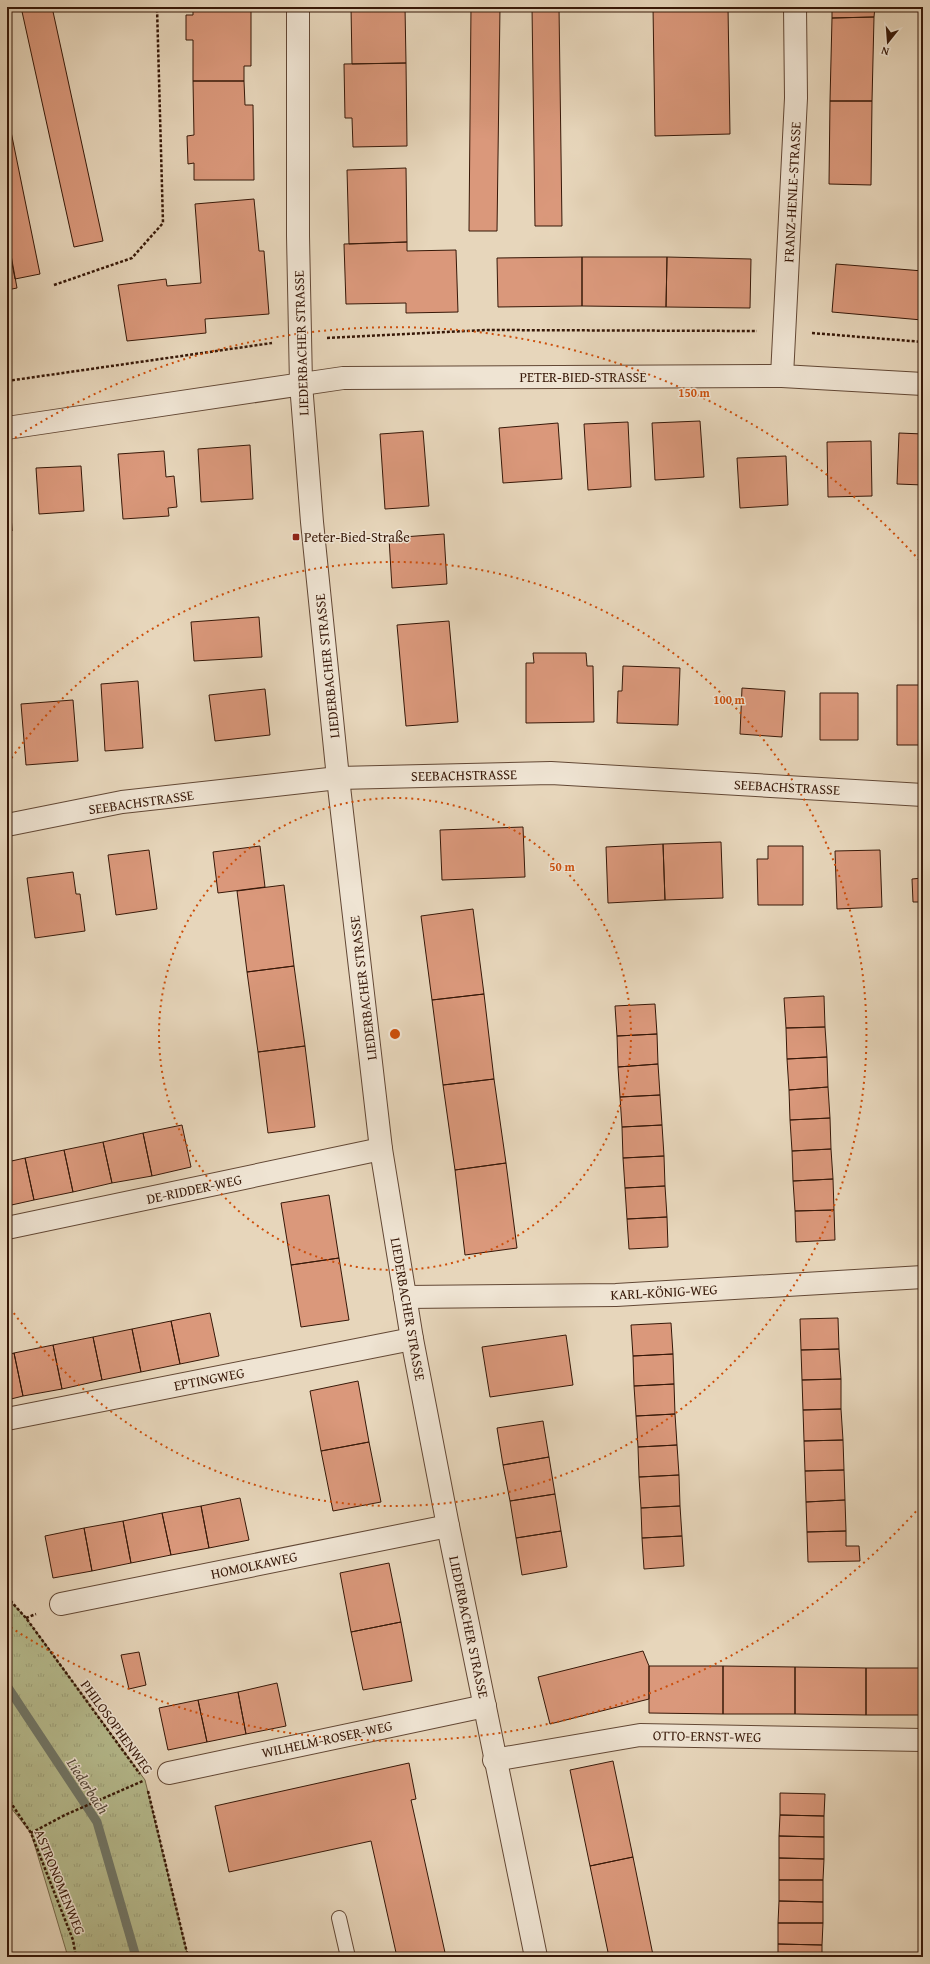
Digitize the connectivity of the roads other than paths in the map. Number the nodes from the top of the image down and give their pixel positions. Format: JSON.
{"nodes":[{"id":1,"x":298,"y":7,"type":"edge"},
{"id":2,"x":795,"y":7,"type":"edge"},
{"id":3,"x":782,"y":376,"type":"junction"},
{"id":4,"x":301,"y":384,"type":"junction"},
{"id":5,"x":923,"y":384,"type":"edge"},
{"id":6,"x":7,"y":428,"type":"edge"},
{"id":7,"x":338,"y":778,"type":"junction"},
{"id":8,"x":923,"y":795,"type":"edge"},
{"id":9,"x":7,"y":825,"type":"edge"},
{"id":10,"x":382,"y":1149,"type":"junction"},
{"id":11,"x":7,"y":1228,"type":"edge"},
{"id":12,"x":923,"y":1277,"type":"edge"},
{"id":13,"x":405,"y":1297,"type":"junction"},
{"id":14,"x":412,"y":1339,"type":"junction"},
{"id":15,"x":7,"y":1419,"type":"edge"},
{"id":16,"x":448,"y":1526,"type":"junction"},
{"id":17,"x":61,"y":1604,"type":"dead end"},
{"id":18,"x":485,"y":1706,"type":"junction"},
{"id":19,"x":923,"y":1740,"type":"edge"},
{"id":20,"x":494,"y":1760,"type":"junction"},
{"id":21,"x":169,"y":1773,"type":"dead end"},
{"id":22,"x":339,"y":1918,"type":"dead end"},
{"id":23,"x":348,"y":1957,"type":"edge"},
{"id":24,"x":536,"y":1957,"type":"edge"}],
"edges":[{"from":1,"to":4,"type":"street","name":"LIEDERBACHER STRASSE"},
{"from":2,"to":3,"type":"street","name":"FRANZ-HENLE-STRASSE"},
{"from":3,"to":4,"type":"street","name":"PETER-BIED-STRASSE"},
{"from":3,"to":5,"type":"street","name":"PETER-BIED-STRASSE"},
{"from":4,"to":6,"type":"street","name":"PETER-BIED-STRASSE"},
{"from":4,"to":7,"type":"street","name":"LIEDERBACHER STRASSE"},
{"from":7,"to":8,"type":"street","name":"SEEBACHSTRASSE"},
{"from":7,"to":9,"type":"street","name":"SEEBACHSTRASSE"},
{"from":7,"to":10,"type":"street","name":"LIEDERBACHER STRASSE"},
{"from":10,"to":11,"type":"street","name":"DE-RIDDER-WEG"},
{"from":10,"to":13,"type":"street","name":"LIEDERBACHER STRASSE"},
{"from":12,"to":13,"type":"street","name":"KARL-KÖNIG-WEG"},
{"from":13,"to":14,"type":"street","name":"LIEDERBACHER STRASSE"},
{"from":14,"to":15,"type":"street","name":"EPTINGWEG"},
{"from":14,"to":16,"type":"street","name":"LIEDERBACHER STRASSE"},
{"from":16,"to":17,"type":"street","name":"HOMOLKAWEG"},
{"from":16,"to":18,"type":"street","name":"LIEDERBACHER STRASSE"},
{"from":18,"to":20,"type":"street","name":"LIEDERBACHER STRASSE"},
{"from":18,"to":21,"type":"street","name":"WILHELM-ROSER-WEG"},
{"from":19,"to":20,"type":"street","name":"OTTO-ERNST-WEG"},
{"from":20,"to":24,"type":"street","name":"LIEDERBACHER STRASSE"},
{"from":22,"to":23,"type":"lane"}]}
